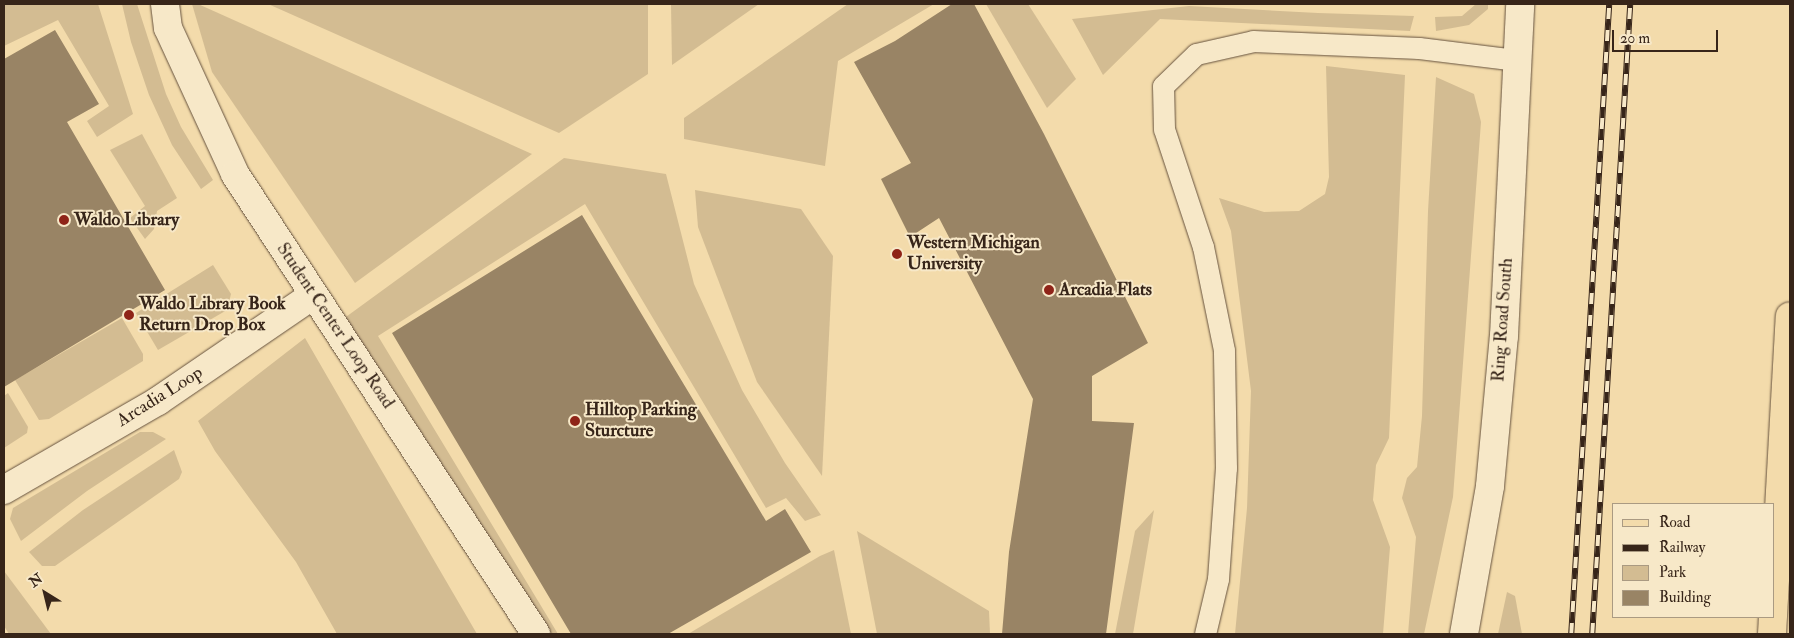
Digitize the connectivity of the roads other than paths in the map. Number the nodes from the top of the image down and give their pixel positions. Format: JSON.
{"nodes":[{"id":1,"x":165,"y":4,"type":"edge"},
{"id":2,"x":1520,"y":4,"type":"edge"},
{"id":3,"x":1517,"y":60,"type":"junction"},
{"id":4,"x":312,"y":296,"type":"junction"},
{"id":5,"x":1790,"y":317,"type":"edge"},
{"id":6,"x":4,"y":490,"type":"edge"},
{"id":7,"x":1774,"y":599,"type":"edge"},
{"id":8,"x":1773,"y":618,"type":"edge"},
{"id":9,"x":536,"y":634,"type":"edge"},
{"id":10,"x":1205,"y":634,"type":"edge"},
{"id":11,"x":1464,"y":634,"type":"edge"},
{"id":12,"x":1772,"y":634,"type":"edge"}],
"edges":[{"from":1,"to":4,"type":"street","name":"Student Center Loop Road"},
{"from":2,"to":3,"type":"street","name":"Ring Road South"},
{"from":3,"to":10,"type":"lane"},
{"from":3,"to":11,"type":"street","name":"Ring Road South"},
{"from":4,"to":6,"type":"street","name":"Arcadia Loop"},
{"from":4,"to":9,"type":"street","name":"Student Center Loop Road"},
{"from":5,"to":7,"type":"main road"},
{"from":8,"to":12,"type":"main road"}]}
